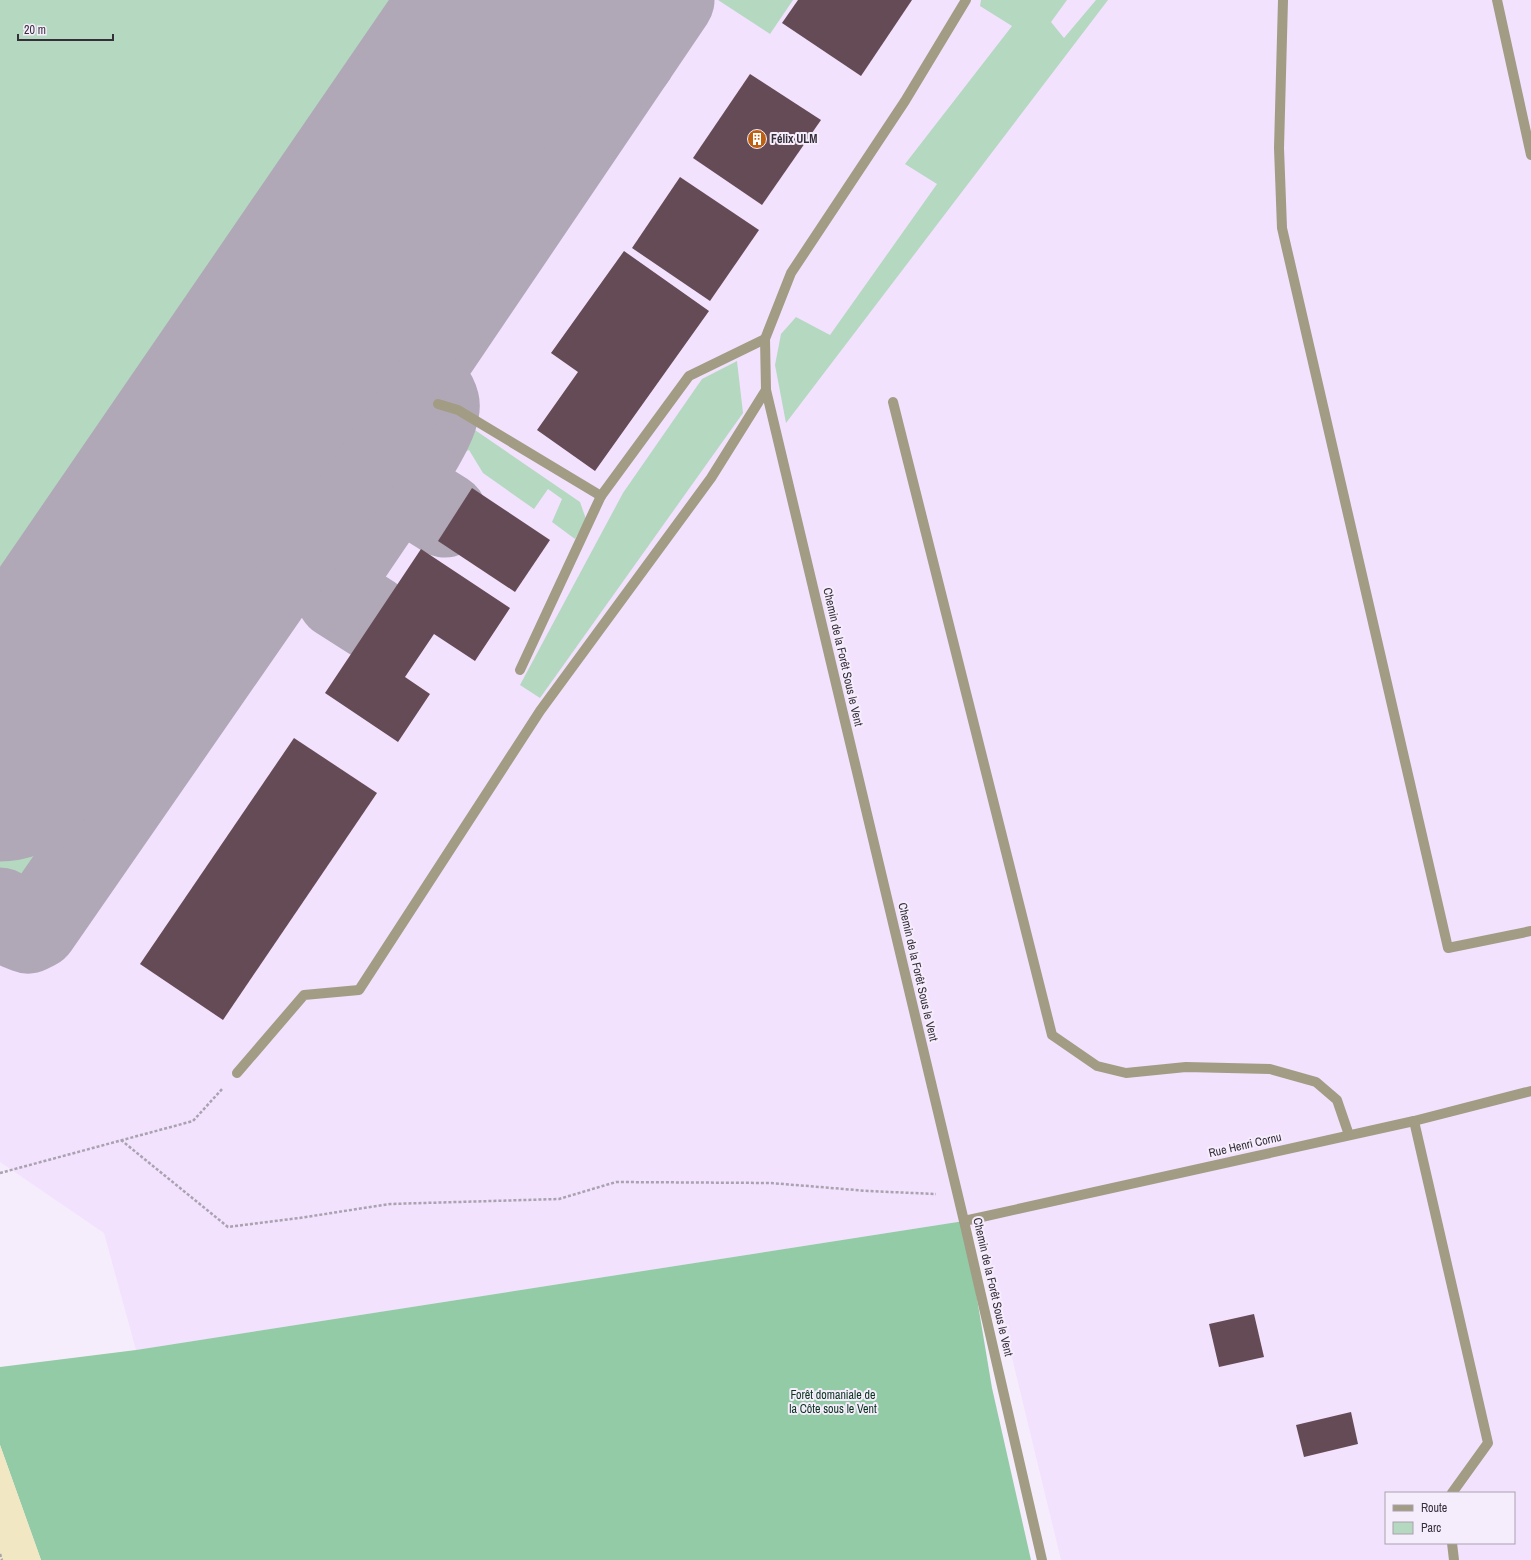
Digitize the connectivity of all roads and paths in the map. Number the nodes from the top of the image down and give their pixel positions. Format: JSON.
{"nodes":[{"id":1,"x":966,"y":0,"type":"edge"},
{"id":2,"x":1283,"y":0,"type":"edge"},
{"id":3,"x":1497,"y":0,"type":"edge"},
{"id":4,"x":1531,"y":155,"type":"edge"},
{"id":5,"x":765,"y":339,"type":"junction"},
{"id":6,"x":766,"y":390,"type":"junction"},
{"id":7,"x":893,"y":402,"type":"dead end"},
{"id":8,"x":438,"y":404,"type":"dead end"},
{"id":9,"x":602,"y":496,"type":"junction"},
{"id":10,"x":520,"y":670,"type":"dead end"},
{"id":11,"x":1531,"y":931,"type":"edge"},
{"id":12,"x":237,"y":1073,"type":"joint"},
{"id":13,"x":1531,"y":1091,"type":"edge"},
{"id":14,"x":1414,"y":1121,"type":"junction"},
{"id":15,"x":1349,"y":1136,"type":"junction"},
{"id":16,"x":121,"y":1140,"type":"junction"},
{"id":17,"x":0,"y":1173,"type":"edge"},
{"id":18,"x":958,"y":1195,"type":"junction"},
{"id":19,"x":964,"y":1221,"type":"junction"},
{"id":20,"x":1453,"y":1492,"type":"edge"},
{"id":21,"x":1452,"y":1544,"type":"edge"},
{"id":22,"x":0,"y":1554,"type":"edge"},
{"id":23,"x":2,"y":1560,"type":"edge"},
{"id":24,"x":1042,"y":1560,"type":"edge"},
{"id":25,"x":1454,"y":1560,"type":"edge"}],
"edges":[{"from":1,"to":5,"type":"street"},
{"from":2,"to":11,"type":"street"},
{"from":3,"to":4,"type":"street"},
{"from":5,"to":6,"type":"street","name":"Chemin de la Forêt Sous le Vent"},
{"from":5,"to":9,"type":"street"},
{"from":6,"to":12,"type":"street"},
{"from":6,"to":18,"type":"street","name":"Chemin de la Forêt Sous le Vent"},
{"from":7,"to":15,"type":"street"},
{"from":8,"to":9,"type":"street"},
{"from":9,"to":10,"type":"street"},
{"from":12,"to":16,"type":"path"},
{"from":13,"to":14,"type":"street","name":"Rue Henri Cornu"},
{"from":14,"to":15,"type":"street","name":"Rue Henri Cornu"},
{"from":14,"to":20,"type":"street"},
{"from":15,"to":19,"type":"street","name":"Rue Henri Cornu"},
{"from":16,"to":17,"type":"path"},
{"from":16,"to":18,"type":"path"},
{"from":18,"to":19,"type":"street","name":"Chemin de la Forêt Sous le Vent"},
{"from":19,"to":24,"type":"street","name":"Chemin de la Forêt Sous le Vent"},
{"from":21,"to":25,"type":"street"},
{"from":22,"to":23,"type":"path"}]}
